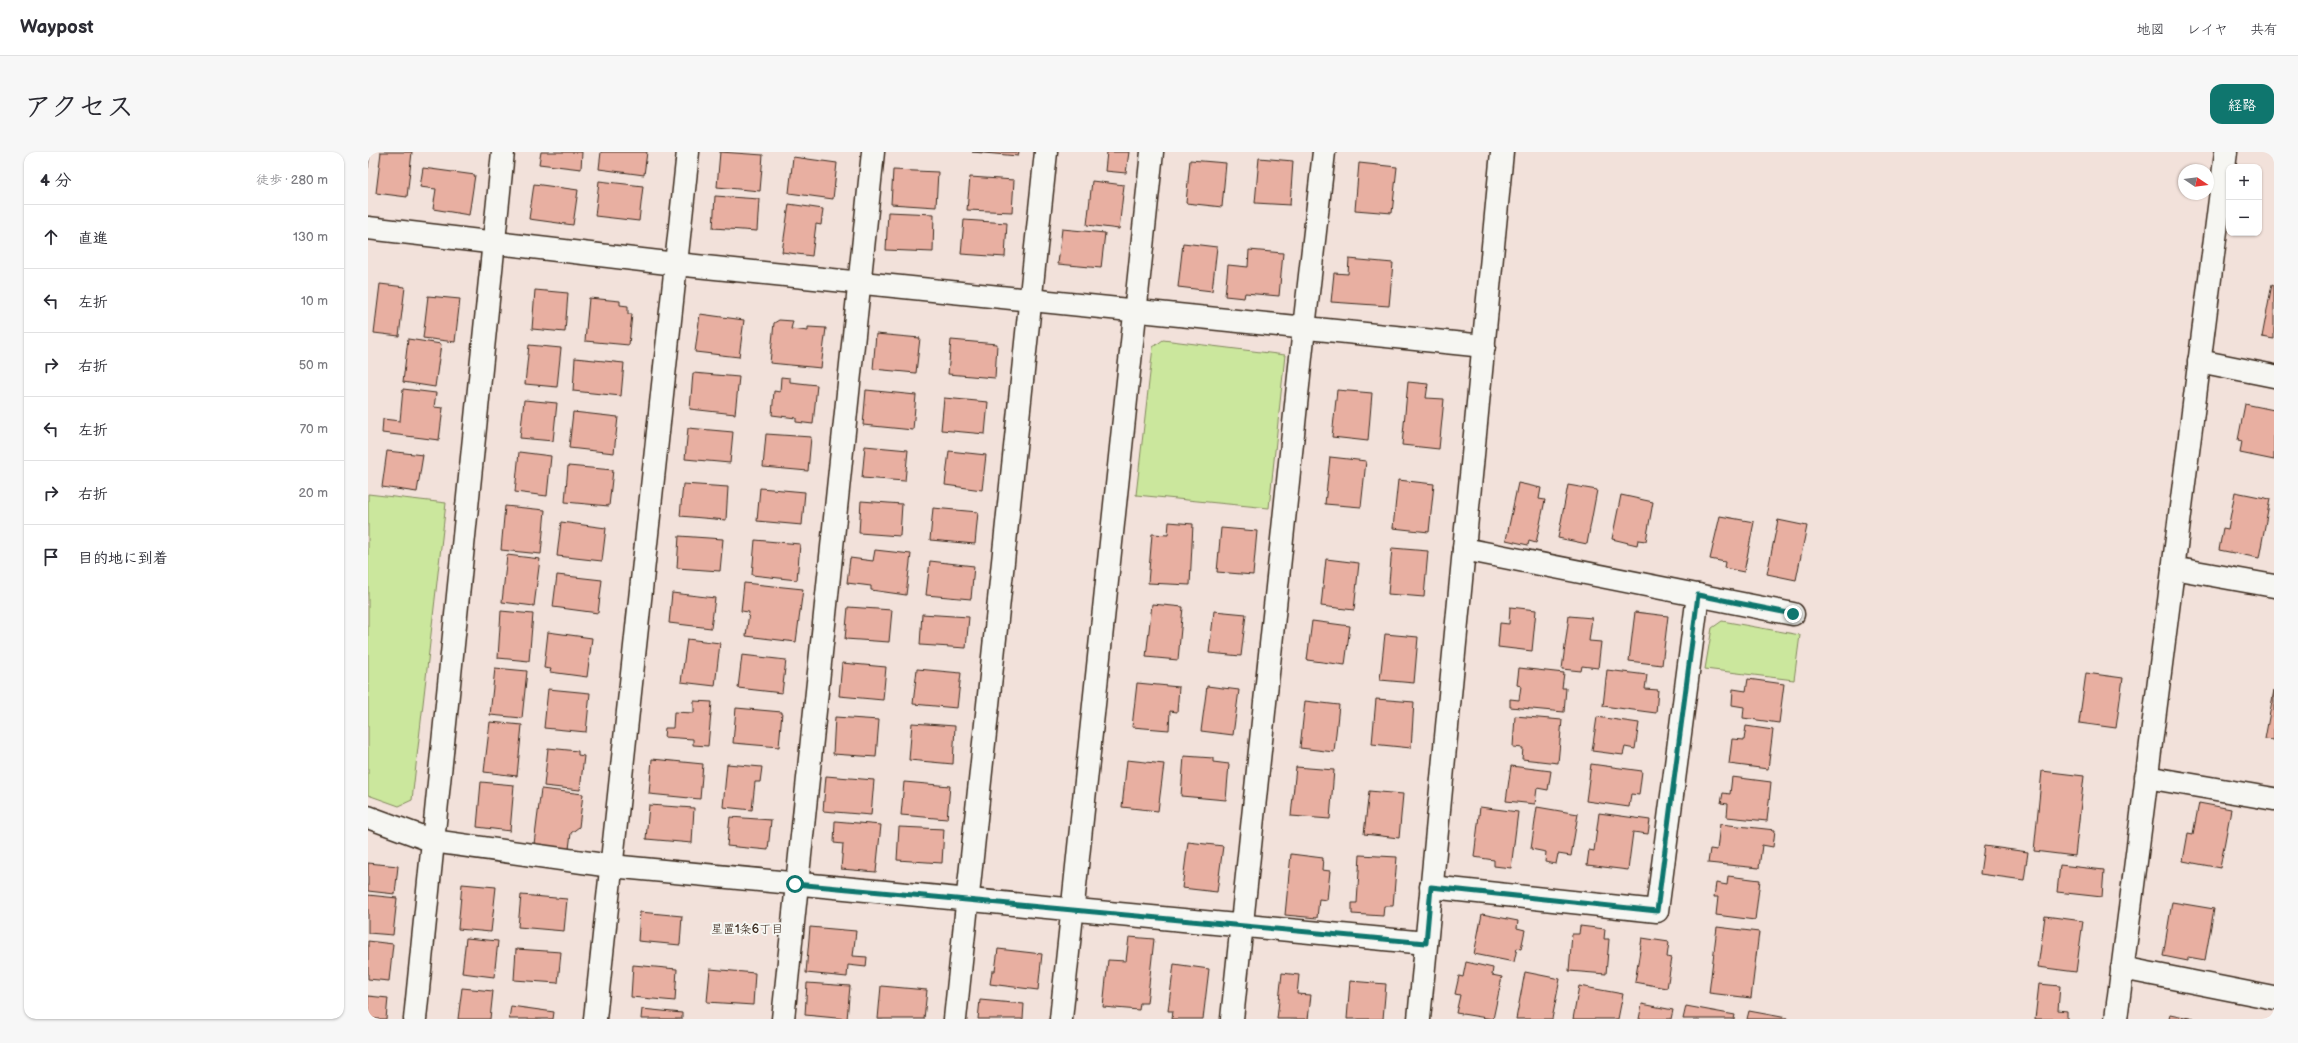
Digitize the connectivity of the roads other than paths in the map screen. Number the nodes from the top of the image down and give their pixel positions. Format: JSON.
{"nodes":[{"id":1,"x":503,"y":152,"type":"edge"},
{"id":2,"x":688,"y":152,"type":"edge"},
{"id":3,"x":872,"y":152,"type":"edge"},
{"id":4,"x":1046,"y":152,"type":"edge"},
{"id":5,"x":1152,"y":152,"type":"edge"},
{"id":6,"x":1324,"y":152,"type":"edge"},
{"id":7,"x":1502,"y":152,"type":"edge"},
{"id":8,"x":2226,"y":152,"type":"edge"},
{"id":9,"x":368,"y":228,"type":"edge"},
{"id":10,"x":493,"y":243,"type":"junction"},
{"id":11,"x":676,"y":264,"type":"junction"},
{"id":12,"x":859,"y":283,"type":"junction"},
{"id":13,"x":1030,"y":300,"type":"junction"},
{"id":14,"x":1136,"y":310,"type":"junction"},
{"id":15,"x":1304,"y":328,"type":"junction"},
{"id":16,"x":1484,"y":346,"type":"junction"},
{"id":17,"x":2199,"y":362,"type":"junction"},
{"id":18,"x":2274,"y":376,"type":"edge"},
{"id":19,"x":1464,"y":548,"type":"junction"},
{"id":20,"x":2173,"y":568,"type":"junction"},
{"id":21,"x":2274,"y":586,"type":"edge"},
{"id":22,"x":1698,"y":595,"type":"junction"},
{"id":23,"x":1793,"y":614,"type":"dead end"},
{"id":24,"x":2146,"y":777,"type":"junction"},
{"id":25,"x":2274,"y":799,"type":"edge"},
{"id":26,"x":368,"y":817,"type":"edge"},
{"id":27,"x":433,"y":841,"type":"junction"},
{"id":28,"x":611,"y":866,"type":"junction"},
{"id":29,"x":795,"y":884,"type":"junction"},
{"id":30,"x":1431,"y":887,"type":"junction"},
{"id":31,"x":967,"y":900,"type":"junction"},
{"id":32,"x":1072,"y":910,"type":"junction"},
{"id":33,"x":1242,"y":926,"type":"junction"},
{"id":34,"x":1426,"y":943,"type":"junction"},
{"id":35,"x":2122,"y":968,"type":"junction"},
{"id":36,"x":2274,"y":998,"type":"edge"},
{"id":37,"x":415,"y":1019,"type":"edge"},
{"id":38,"x":595,"y":1019,"type":"edge"},
{"id":39,"x":783,"y":1019,"type":"edge"},
{"id":40,"x":955,"y":1019,"type":"edge"},
{"id":41,"x":1061,"y":1019,"type":"edge"},
{"id":42,"x":1232,"y":1019,"type":"edge"},
{"id":43,"x":1419,"y":1019,"type":"edge"},
{"id":44,"x":2116,"y":1019,"type":"edge"}],
"edges":[{"from":1,"to":10,"type":"street"},
{"from":2,"to":11,"type":"street"},
{"from":3,"to":12,"type":"street"},
{"from":4,"to":13,"type":"street"},
{"from":5,"to":14,"type":"street"},
{"from":6,"to":15,"type":"street"},
{"from":7,"to":16,"type":"street"},
{"from":8,"to":17,"type":"street"},
{"from":9,"to":10,"type":"street"},
{"from":10,"to":11,"type":"street"},
{"from":10,"to":27,"type":"street"},
{"from":11,"to":12,"type":"street"},
{"from":11,"to":28,"type":"street"},
{"from":12,"to":13,"type":"street"},
{"from":12,"to":29,"type":"street"},
{"from":13,"to":14,"type":"street"},
{"from":13,"to":31,"type":"street"},
{"from":14,"to":15,"type":"street"},
{"from":14,"to":32,"type":"street"},
{"from":15,"to":16,"type":"street"},
{"from":15,"to":33,"type":"street"},
{"from":16,"to":19,"type":"street"},
{"from":17,"to":18,"type":"street"},
{"from":17,"to":20,"type":"street"},
{"from":19,"to":22,"type":"street"},
{"from":19,"to":30,"type":"street"},
{"from":20,"to":21,"type":"street"},
{"from":20,"to":24,"type":"street"},
{"from":22,"to":23,"type":"street"},
{"from":22,"to":30,"type":"street"},
{"from":24,"to":25,"type":"street"},
{"from":24,"to":35,"type":"street"},
{"from":26,"to":27,"type":"street"},
{"from":27,"to":28,"type":"street"},
{"from":27,"to":37,"type":"street"},
{"from":28,"to":29,"type":"street"},
{"from":28,"to":38,"type":"street"},
{"from":29,"to":31,"type":"street"},
{"from":29,"to":39,"type":"street"},
{"from":30,"to":34,"type":"street"},
{"from":31,"to":32,"type":"street"},
{"from":31,"to":40,"type":"street"},
{"from":32,"to":33,"type":"street"},
{"from":32,"to":41,"type":"street"},
{"from":33,"to":34,"type":"street"},
{"from":33,"to":42,"type":"street"},
{"from":34,"to":43,"type":"street"},
{"from":35,"to":36,"type":"street"},
{"from":35,"to":44,"type":"street"}]}
